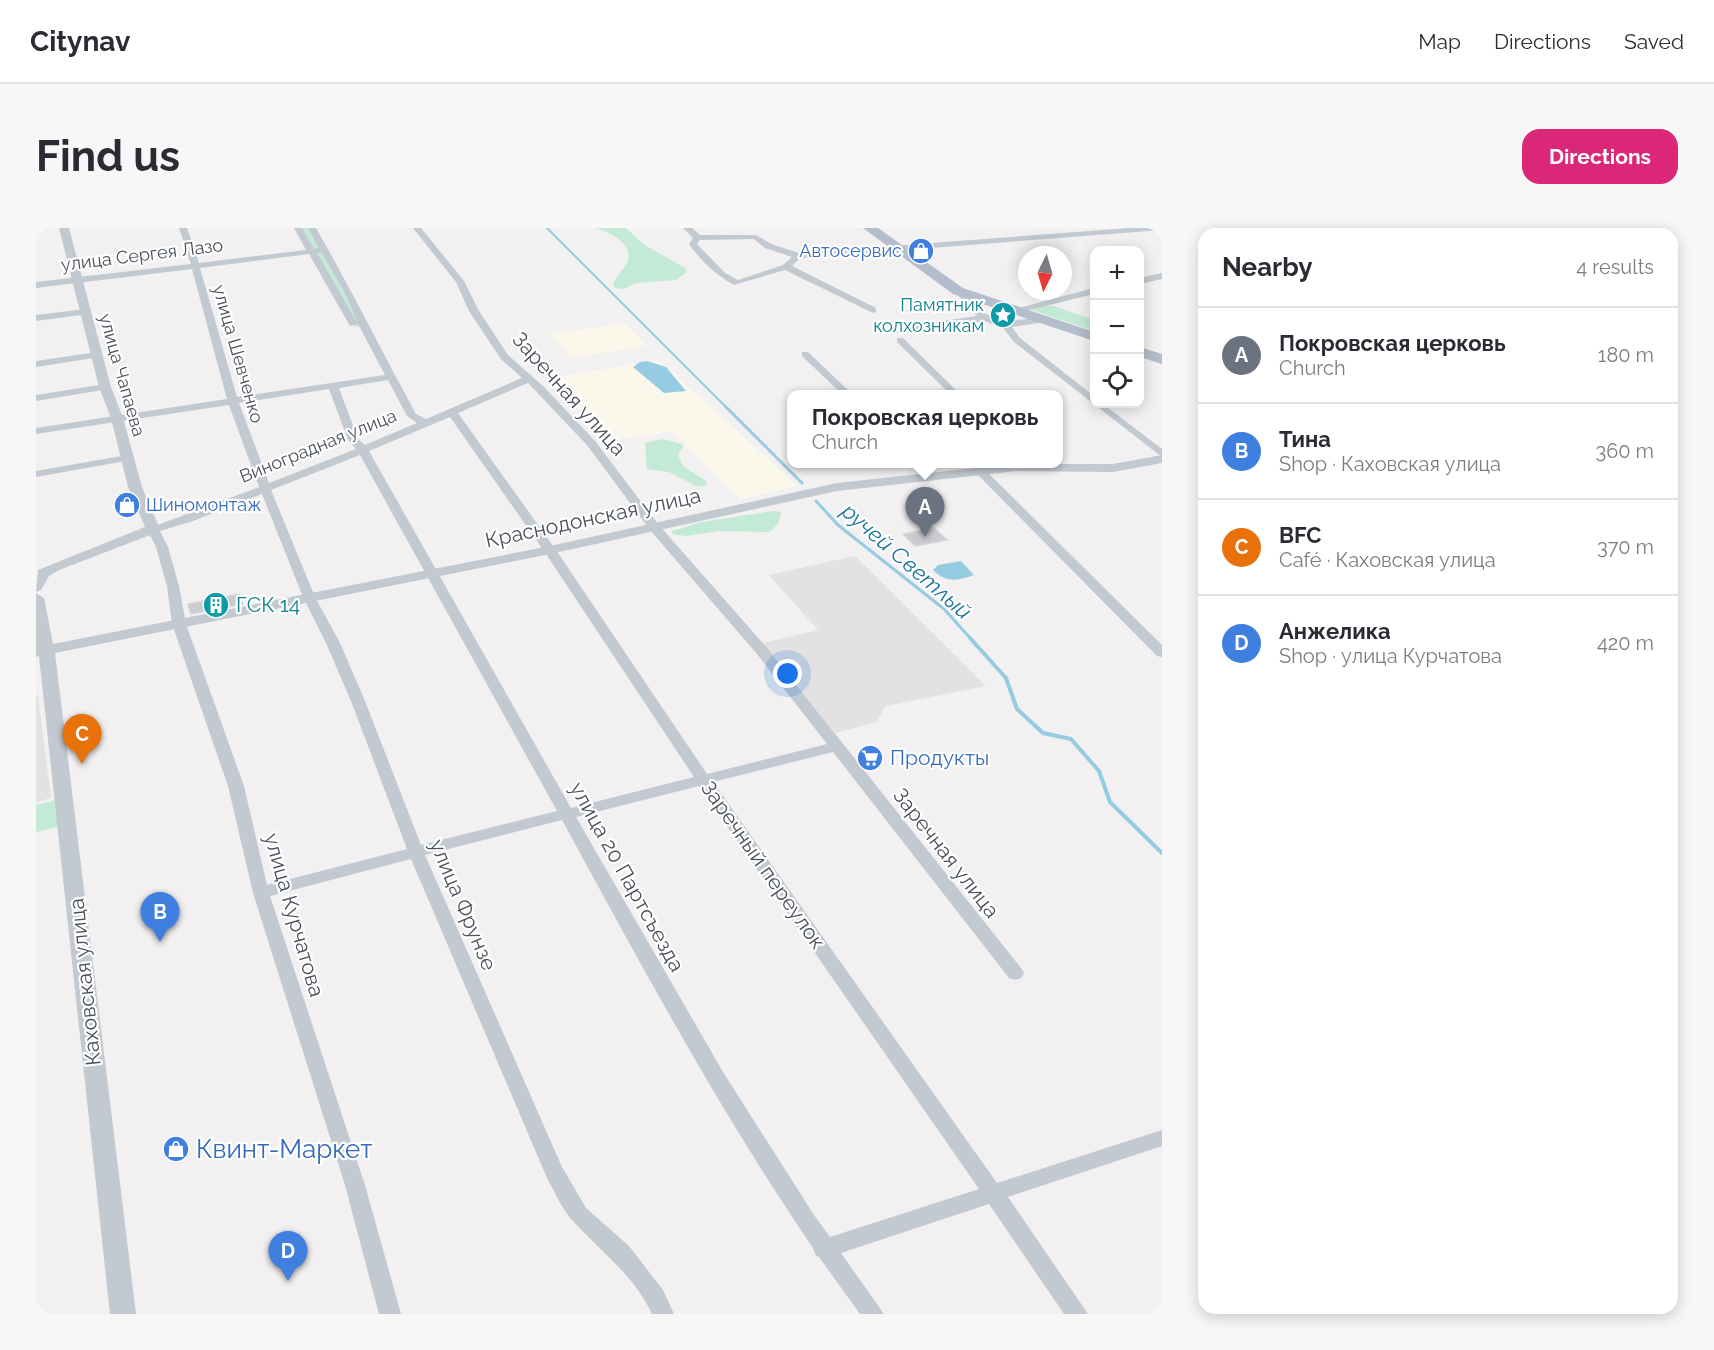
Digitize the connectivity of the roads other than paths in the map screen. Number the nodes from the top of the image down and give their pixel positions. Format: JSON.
{"nodes":[{"id":1,"x":41,"y":228,"type":"edge"},
{"id":2,"x":64,"y":228,"type":"edge"},
{"id":3,"x":183,"y":228,"type":"edge"},
{"id":4,"x":298,"y":228,"type":"edge"},
{"id":5,"x":312,"y":228,"type":"edge"},
{"id":6,"x":417,"y":228,"type":"edge"},
{"id":7,"x":687,"y":228,"type":"edge"},
{"id":8,"x":869,"y":228,"type":"edge"},
{"id":9,"x":1079,"y":228,"type":"edge"},
{"id":10,"x":1162,"y":228,"type":"edge"},
{"id":11,"x":36,"y":229,"type":"edge"},
{"id":12,"x":1093,"y":235,"type":"junction"},
{"id":13,"x":698,"y":238,"type":"junction"},
{"id":14,"x":898,"y":249,"type":"junction"},
{"id":15,"x":323,"y":250,"type":"junction"},
{"id":16,"x":310,"y":251,"type":"junction"},
{"id":17,"x":798,"y":256,"type":"junction"},
{"id":18,"x":195,"y":265,"type":"junction"},
{"id":19,"x":786,"y":267,"type":"junction"},
{"id":20,"x":1162,"y":276,"type":"edge"},
{"id":21,"x":75,"y":280,"type":"junction"},
{"id":22,"x":1144,"y":280,"type":"edge"},
{"id":23,"x":36,"y":285,"type":"edge"},
{"id":24,"x":958,"y":291,"type":"junction"},
{"id":25,"x":1090,"y":293,"type":"edge"},
{"id":26,"x":873,"y":310,"type":"dead end"},
{"id":27,"x":85,"y":312,"type":"junction"},
{"id":28,"x":984,"y":316,"type":"junction"},
{"id":29,"x":36,"y":318,"type":"edge"},
{"id":30,"x":1013,"y":319,"type":"junction"},
{"id":31,"x":364,"y":328,"type":"junction"},
{"id":32,"x":892,"y":331,"type":"dead end"},
{"id":33,"x":1090,"y":335,"type":"edge"},
{"id":34,"x":900,"y":340,"type":"dead end"},
{"id":35,"x":1144,"y":353,"type":"edge"},
{"id":36,"x":805,"y":354,"type":"dead end"},
{"id":37,"x":97,"y":355,"type":"junction"},
{"id":38,"x":1162,"y":359,"type":"edge"},
{"id":39,"x":36,"y":364,"type":"edge"},
{"id":40,"x":390,"y":377,"type":"junction"},
{"id":41,"x":527,"y":380,"type":"junction"},
{"id":42,"x":333,"y":386,"type":"junction"},
{"id":43,"x":105,"y":387,"type":"junction"},
{"id":44,"x":843,"y":390,"type":"edge"},
{"id":45,"x":951,"y":390,"type":"edge"},
{"id":46,"x":1090,"y":397,"type":"edge"},
{"id":47,"x":36,"y":398,"type":"edge"},
{"id":48,"x":233,"y":400,"type":"junction"},
{"id":49,"x":1104,"y":408,"type":"edge"},
{"id":50,"x":453,"y":413,"type":"junction"},
{"id":51,"x":412,"y":416,"type":"junction"},
{"id":52,"x":117,"y":418,"type":"junction"},
{"id":53,"x":426,"y":424,"type":"junction"},
{"id":54,"x":36,"y":431,"type":"edge"},
{"id":55,"x":406,"y":431,"type":"junction"},
{"id":56,"x":363,"y":450,"type":"junction"},
{"id":57,"x":1162,"y":454,"type":"edge"},
{"id":58,"x":127,"y":458,"type":"junction"},
{"id":59,"x":1162,"y":459,"type":"edge"},
{"id":60,"x":1063,"y":467,"type":"edge"},
{"id":61,"x":919,"y":468,"type":"edge"},
{"id":62,"x":1004,"y":468,"type":"edge"},
{"id":63,"x":980,"y":471,"type":"junction"},
{"id":64,"x":36,"y":474,"type":"edge"},
{"id":65,"x":927,"y":477,"type":"junction"},
{"id":66,"x":266,"y":488,"type":"junction"},
{"id":67,"x":654,"y":527,"type":"junction"},
{"id":68,"x":153,"y":529,"type":"junction"},
{"id":69,"x":550,"y":550,"type":"junction"},
{"id":70,"x":435,"y":573,"type":"junction"},
{"id":71,"x":36,"y":587,"type":"edge"},
{"id":72,"x":309,"y":597,"type":"junction"},
{"id":73,"x":36,"y":598,"type":"edge"},
{"id":74,"x":179,"y":624,"type":"junction"},
{"id":75,"x":41,"y":651,"type":"edge"},
{"id":76,"x":1162,"y":653,"type":"edge"},
{"id":77,"x":838,"y":746,"type":"junction"},
{"id":78,"x":703,"y":780,"type":"junction"},
{"id":79,"x":566,"y":814,"type":"junction"},
{"id":80,"x":416,"y":852,"type":"junction"},
{"id":81,"x":261,"y":893,"type":"junction"},
{"id":82,"x":1015,"y":973,"type":"dead end"},
{"id":83,"x":1162,"y":1138,"type":"edge"},
{"id":84,"x":993,"y":1196,"type":"junction"},
{"id":85,"x":824,"y":1249,"type":"junction"},
{"id":86,"x":123,"y":1314,"type":"edge"},
{"id":87,"x":390,"y":1314,"type":"edge"},
{"id":88,"x":663,"y":1314,"type":"edge"},
{"id":89,"x":873,"y":1314,"type":"edge"},
{"id":90,"x":1077,"y":1314,"type":"edge"}],
"edges":[{"from":1,"to":11,"type":"street"},
{"from":2,"to":21,"type":"street","name":"улица Чапаева"},
{"from":3,"to":18,"type":"street","name":"улица Шевченко"},
{"from":4,"to":16,"type":"street"},
{"from":5,"to":15,"type":"street"},
{"from":6,"to":41,"type":"street","name":"Заречная улица"},
{"from":7,"to":13,"type":"street"},
{"from":8,"to":14,"type":"main road"},
{"from":9,"to":12,"type":"street"},
{"from":10,"to":12,"type":"street"},
{"from":12,"to":14,"type":"street"},
{"from":13,"to":17,"type":"street"},
{"from":13,"to":19,"type":"street"},
{"from":14,"to":17,"type":"street"},
{"from":14,"to":24,"type":"main road"},
{"from":15,"to":16,"type":"street","name":"улица Сергея Лазо"},
{"from":15,"to":31,"type":"street"},
{"from":16,"to":18,"type":"street","name":"улица Сергея Лазо"},
{"from":16,"to":31,"type":"street"},
{"from":17,"to":19,"type":"street"},
{"from":18,"to":21,"type":"street","name":"улица Сергея Лазо"},
{"from":18,"to":48,"type":"street","name":"улица Шевченко"},
{"from":19,"to":26,"type":"street"},
{"from":20,"to":22,"type":"street"},
{"from":21,"to":23,"type":"street","name":"улица Сергея Лазо"},
{"from":21,"to":27,"type":"street","name":"улица Чапаева"},
{"from":24,"to":28,"type":"street"},
{"from":24,"to":30,"type":"main road"},
{"from":25,"to":30,"type":"street"},
{"from":27,"to":29,"type":"street"},
{"from":27,"to":37,"type":"street","name":"улица Чапаева"},
{"from":28,"to":30,"type":"main road"},
{"from":28,"to":32,"type":"street"},
{"from":30,"to":33,"type":"main road"},
{"from":30,"to":46,"type":"street"},
{"from":31,"to":40,"type":"street"},
{"from":34,"to":45,"type":"street"},
{"from":35,"to":38,"type":"main road"},
{"from":36,"to":44,"type":"street"},
{"from":37,"to":39,"type":"street"},
{"from":37,"to":43,"type":"street","name":"улица Чапаева"},
{"from":40,"to":42,"type":"street"},
{"from":40,"to":51,"type":"street"},
{"from":41,"to":50,"type":"street","name":"Виноградная улица"},
{"from":41,"to":67,"type":"street","name":"Заречная улица"},
{"from":42,"to":48,"type":"street"},
{"from":42,"to":56,"type":"street","name":"улица 20 Партсъезда"},
{"from":43,"to":47,"type":"street"},
{"from":43,"to":52,"type":"street","name":"улица Чапаева"},
{"from":48,"to":52,"type":"street"},
{"from":48,"to":66,"type":"street","name":"улица Шевченко"},
{"from":49,"to":57,"type":"street"},
{"from":50,"to":53,"type":"street","name":"Виноградная улица"},
{"from":50,"to":69,"type":"street","name":"Заречный переулок"},
{"from":51,"to":53,"type":"street"},
{"from":51,"to":55,"type":"street"},
{"from":52,"to":54,"type":"street"},
{"from":52,"to":58,"type":"street","name":"улица Чапаева"},
{"from":53,"to":55,"type":"street","name":"Виноградная улица"},
{"from":55,"to":56,"type":"street","name":"Виноградная улица"},
{"from":56,"to":66,"type":"street","name":"Виноградная улица"},
{"from":56,"to":70,"type":"street","name":"улица 20 Партсъезда"},
{"from":58,"to":64,"type":"street"},
{"from":58,"to":68,"type":"street","name":"улица Чапаева"},
{"from":59,"to":60,"type":"street","name":"Краснодонская улица"},
{"from":61,"to":65,"type":"street"},
{"from":62,"to":63,"type":"street","name":"Краснодонская улица"},
{"from":63,"to":65,"type":"street","name":"Краснодонская улица"},
{"from":63,"to":76,"type":"street"},
{"from":65,"to":67,"type":"street","name":"Краснодонская улица"},
{"from":66,"to":68,"type":"street","name":"Виноградная улица"},
{"from":66,"to":72,"type":"street","name":"улица Фрунзе"},
{"from":67,"to":69,"type":"street","name":"Краснодонская улица"},
{"from":67,"to":77,"type":"street","name":"Заречная улица"},
{"from":68,"to":71,"type":"street","name":"Виноградная улица"},
{"from":68,"to":74,"type":"street","name":"улица Курчатова"},
{"from":69,"to":70,"type":"street","name":"Краснодонская улица"},
{"from":69,"to":78,"type":"street","name":"Заречный переулок"},
{"from":70,"to":72,"type":"street","name":"Краснодонская улица"},
{"from":70,"to":79,"type":"street","name":"улица 20 Партсъезда"},
{"from":72,"to":74,"type":"street","name":"Краснодонская улица"},
{"from":72,"to":80,"type":"street","name":"улица Фрунзе"},
{"from":73,"to":75,"type":"street","name":"Каховская улица"},
{"from":74,"to":75,"type":"street","name":"Краснодонская улица"},
{"from":74,"to":81,"type":"street","name":"улица Курчатова"},
{"from":75,"to":86,"type":"street","name":"Каховская улица"},
{"from":77,"to":78,"type":"street"},
{"from":77,"to":82,"type":"street","name":"Заречная улица"},
{"from":78,"to":79,"type":"street"},
{"from":78,"to":84,"type":"street","name":"Заречный переулок"},
{"from":79,"to":80,"type":"street"},
{"from":79,"to":85,"type":"street","name":"улица 20 Партсъезда"},
{"from":80,"to":81,"type":"street"},
{"from":80,"to":88,"type":"street","name":"улица Фрунзе"},
{"from":81,"to":87,"type":"street","name":"улица Курчатова"},
{"from":83,"to":84,"type":"street"},
{"from":84,"to":85,"type":"street"},
{"from":84,"to":90,"type":"street","name":"Заречный переулок"},
{"from":85,"to":89,"type":"street","name":"улица 20 Партсъезда"}]}
